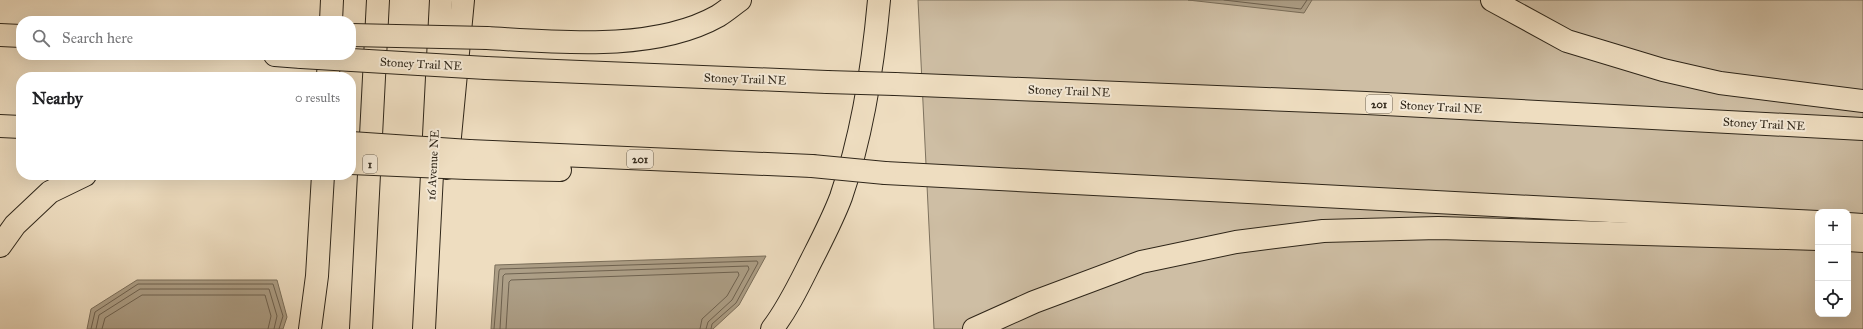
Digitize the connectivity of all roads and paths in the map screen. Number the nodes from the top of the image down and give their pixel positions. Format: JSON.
{"nodes":[{"id":1,"x":332,"y":0,"type":"edge"},
{"id":2,"x":378,"y":0,"type":"edge"},
{"id":3,"x":441,"y":0,"type":"edge"},
{"id":4,"x":463,"y":0,"type":"edge"},
{"id":5,"x":740,"y":0,"type":"edge"},
{"id":6,"x":879,"y":0,"type":"edge"},
{"id":7,"x":1492,"y":0,"type":"edge"},
{"id":8,"x":331,"y":16,"type":"edge"},
{"id":9,"x":0,"y":22,"type":"edge"},
{"id":10,"x":16,"y":23,"type":"edge"},
{"id":11,"x":0,"y":35,"type":"edge"},
{"id":12,"x":356,"y":35,"type":"edge"},
{"id":13,"x":16,"y":36,"type":"edge"},
{"id":14,"x":329,"y":60,"type":"edge"},
{"id":15,"x":351,"y":60,"type":"edge"},
{"id":16,"x":328,"y":72,"type":"edge"},
{"id":17,"x":1863,"y":101,"type":"edge"},
{"id":18,"x":0,"y":126,"type":"edge"},
{"id":19,"x":16,"y":127,"type":"edge"},
{"id":20,"x":1863,"y":129,"type":"edge"},
{"id":21,"x":356,"y":144,"type":"edge"},
{"id":22,"x":468,"y":159,"type":"junction"},
{"id":23,"x":356,"y":163,"type":"edge"},
{"id":24,"x":75,"y":180,"type":"edge"},
{"id":25,"x":323,"y":180,"type":"edge"},
{"id":26,"x":1815,"y":222,"type":"edge"},
{"id":27,"x":1851,"y":224,"type":"edge"},
{"id":28,"x":1863,"y":225,"type":"edge"},
{"id":29,"x":429,"y":226,"type":"junction"},
{"id":30,"x":1815,"y":239,"type":"edge"},
{"id":31,"x":1851,"y":240,"type":"edge"},
{"id":32,"x":1863,"y":241,"type":"edge"},
{"id":33,"x":0,"y":246,"type":"edge"},
{"id":34,"x":310,"y":329,"type":"edge"},
{"id":35,"x":361,"y":329,"type":"edge"},
{"id":36,"x":424,"y":329,"type":"edge"},
{"id":37,"x":772,"y":329,"type":"edge"},
{"id":38,"x":974,"y":329,"type":"edge"}],
"edges":[{"from":1,"to":8,"type":"highway"},
{"from":2,"to":35,"type":"highway","number":"1"},
{"from":3,"to":29,"type":"highway","name":"16 Avenue NE"},
{"from":4,"to":29,"type":"highway"},
{"from":5,"to":12,"type":"highway","bridge":true},
{"from":6,"to":37,"type":"highway"},
{"from":7,"to":17,"type":"highway"},
{"from":9,"to":10,"type":"highway"},
{"from":11,"to":13,"type":"highway"},
{"from":14,"to":16,"type":"highway"},
{"from":15,"to":20,"type":"highway","name":"Stoney Trail NE","number":"201","bridge":true},
{"from":18,"to":19,"type":"highway"},
{"from":21,"to":22,"type":"highway","number":"201","bridge":true},
{"from":22,"to":23,"type":"highway","bridge":true},
{"from":22,"to":26,"type":"highway","number":"201","bridge":true},
{"from":24,"to":33,"type":"highway"},
{"from":25,"to":34,"type":"highway"},
{"from":27,"to":28,"type":"highway"},
{"from":29,"to":36,"type":"highway","name":"16 Avenue NE"},
{"from":30,"to":38,"type":"highway"},
{"from":31,"to":32,"type":"highway"}]}
